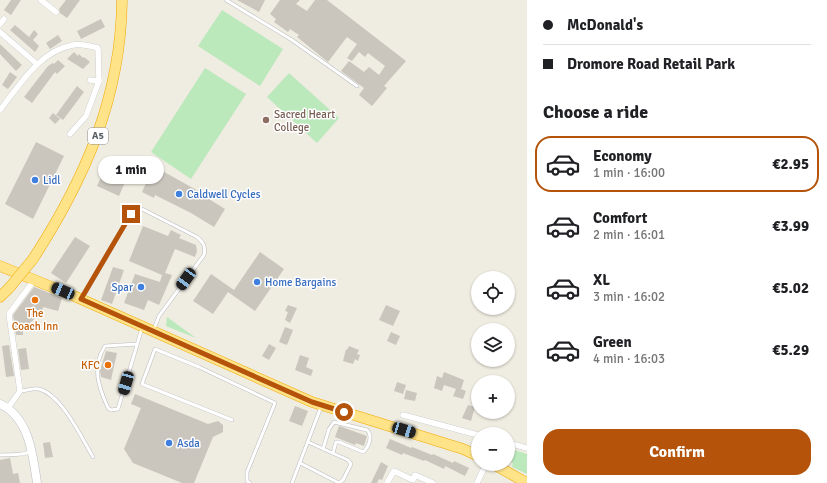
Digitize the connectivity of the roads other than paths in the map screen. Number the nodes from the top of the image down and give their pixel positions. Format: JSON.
{"nodes":[{"id":1,"x":41,"y":0,"type":"edge"},
{"id":2,"x":122,"y":0,"type":"edge"},
{"id":3,"x":226,"y":0,"type":"edge"},
{"id":4,"x":56,"y":12,"type":"dead end"},
{"id":5,"x":4,"y":19,"type":"dead end"},
{"id":6,"x":0,"y":24,"type":"edge"},
{"id":7,"x":0,"y":32,"type":"edge"},
{"id":8,"x":37,"y":64,"type":"junction"},
{"id":9,"x":90,"y":80,"type":"dead end"},
{"id":10,"x":99,"y":81,"type":"junction"},
{"id":11,"x":358,"y":86,"type":"dead end"},
{"id":12,"x":1,"y":106,"type":"edge"},
{"id":13,"x":70,"y":134,"type":"dead end"},
{"id":14,"x":0,"y":266,"type":"edge"},
{"id":15,"x":38,"y":280,"type":"junction"},
{"id":16,"x":0,"y":297,"type":"edge"},
{"id":17,"x":81,"y":299,"type":"junction"},
{"id":18,"x":142,"y":326,"type":"junction"},
{"id":19,"x":153,"y":331,"type":"junction"},
{"id":20,"x":137,"y":344,"type":"junction"},
{"id":21,"x":20,"y":391,"type":"junction"},
{"id":22,"x":0,"y":404,"type":"edge"},
{"id":23,"x":322,"y":405,"type":"junction"},
{"id":24,"x":8,"y":408,"type":"junction"},
{"id":25,"x":403,"y":415,"type":"dead end"},
{"id":26,"x":232,"y":420,"type":"dead end"},
{"id":27,"x":471,"y":434,"type":"edge"},
{"id":28,"x":308,"y":442,"type":"junction"},
{"id":29,"x":515,"y":445,"type":"edge"},
{"id":30,"x":527,"y":448,"type":"edge"},
{"id":31,"x":324,"y":449,"type":"junction"},
{"id":32,"x":32,"y":452,"type":"junction"},
{"id":33,"x":332,"y":453,"type":"junction"},
{"id":34,"x":471,"y":453,"type":"edge"},
{"id":35,"x":0,"y":455,"type":"edge"},
{"id":36,"x":92,"y":457,"type":"dead end"},
{"id":37,"x":300,"y":463,"type":"junction"},
{"id":38,"x":483,"y":471,"type":"edge"},
{"id":39,"x":506,"y":471,"type":"edge"},
{"id":40,"x":37,"y":483,"type":"edge"},
{"id":41,"x":250,"y":483,"type":"edge"},
{"id":42,"x":292,"y":483,"type":"edge"},
{"id":43,"x":387,"y":483,"type":"edge"},
{"id":44,"x":432,"y":483,"type":"edge"},
{"id":45,"x":477,"y":483,"type":"edge"},
{"id":46,"x":527,"y":483,"type":"edge"}],
"edges":[{"from":1,"to":4,"type":"street"},
{"from":2,"to":16,"type":"highway","number":"A5","bridge":true},
{"from":3,"to":11,"type":"lane"},
{"from":5,"to":6,"type":"street"},
{"from":7,"to":8,"type":"street"},
{"from":8,"to":10,"type":"street"},
{"from":8,"to":12,"type":"street"},
{"from":9,"to":10,"type":"street"},
{"from":10,"to":13,"type":"street"},
{"from":14,"to":15,"type":"highway"},
{"from":15,"to":17,"type":"highway"},
{"from":15,"to":21,"type":"street"},
{"from":17,"to":18,"type":"highway"},
{"from":17,"to":19,"type":"lane"},
{"from":18,"to":19,"type":"highway"},
{"from":18,"to":20,"type":"lane"},
{"from":19,"to":23,"type":"highway"},
{"from":20,"to":20,"type":"lane"},
{"from":21,"to":24,"type":"street"},
{"from":21,"to":36,"type":"lane"},
{"from":22,"to":24,"type":"street"},
{"from":23,"to":28,"type":"lane"},
{"from":23,"to":34,"type":"highway"},
{"from":24,"to":32,"type":"street"},
{"from":25,"to":27,"type":"street"},
{"from":26,"to":41,"type":"lane"},
{"from":28,"to":31,"type":"lane"},
{"from":28,"to":37,"type":"lane"},
{"from":29,"to":30,"type":"street"},
{"from":31,"to":33,"type":"lane"},
{"from":31,"to":33,"type":"lane"},
{"from":32,"to":35,"type":"lane"},
{"from":32,"to":40,"type":"street"},
{"from":33,"to":37,"type":"lane"},
{"from":37,"to":42,"type":"lane"},
{"from":38,"to":45,"type":"street"},
{"from":39,"to":46,"type":"highway"},
{"from":43,"to":44,"type":"street"}]}
